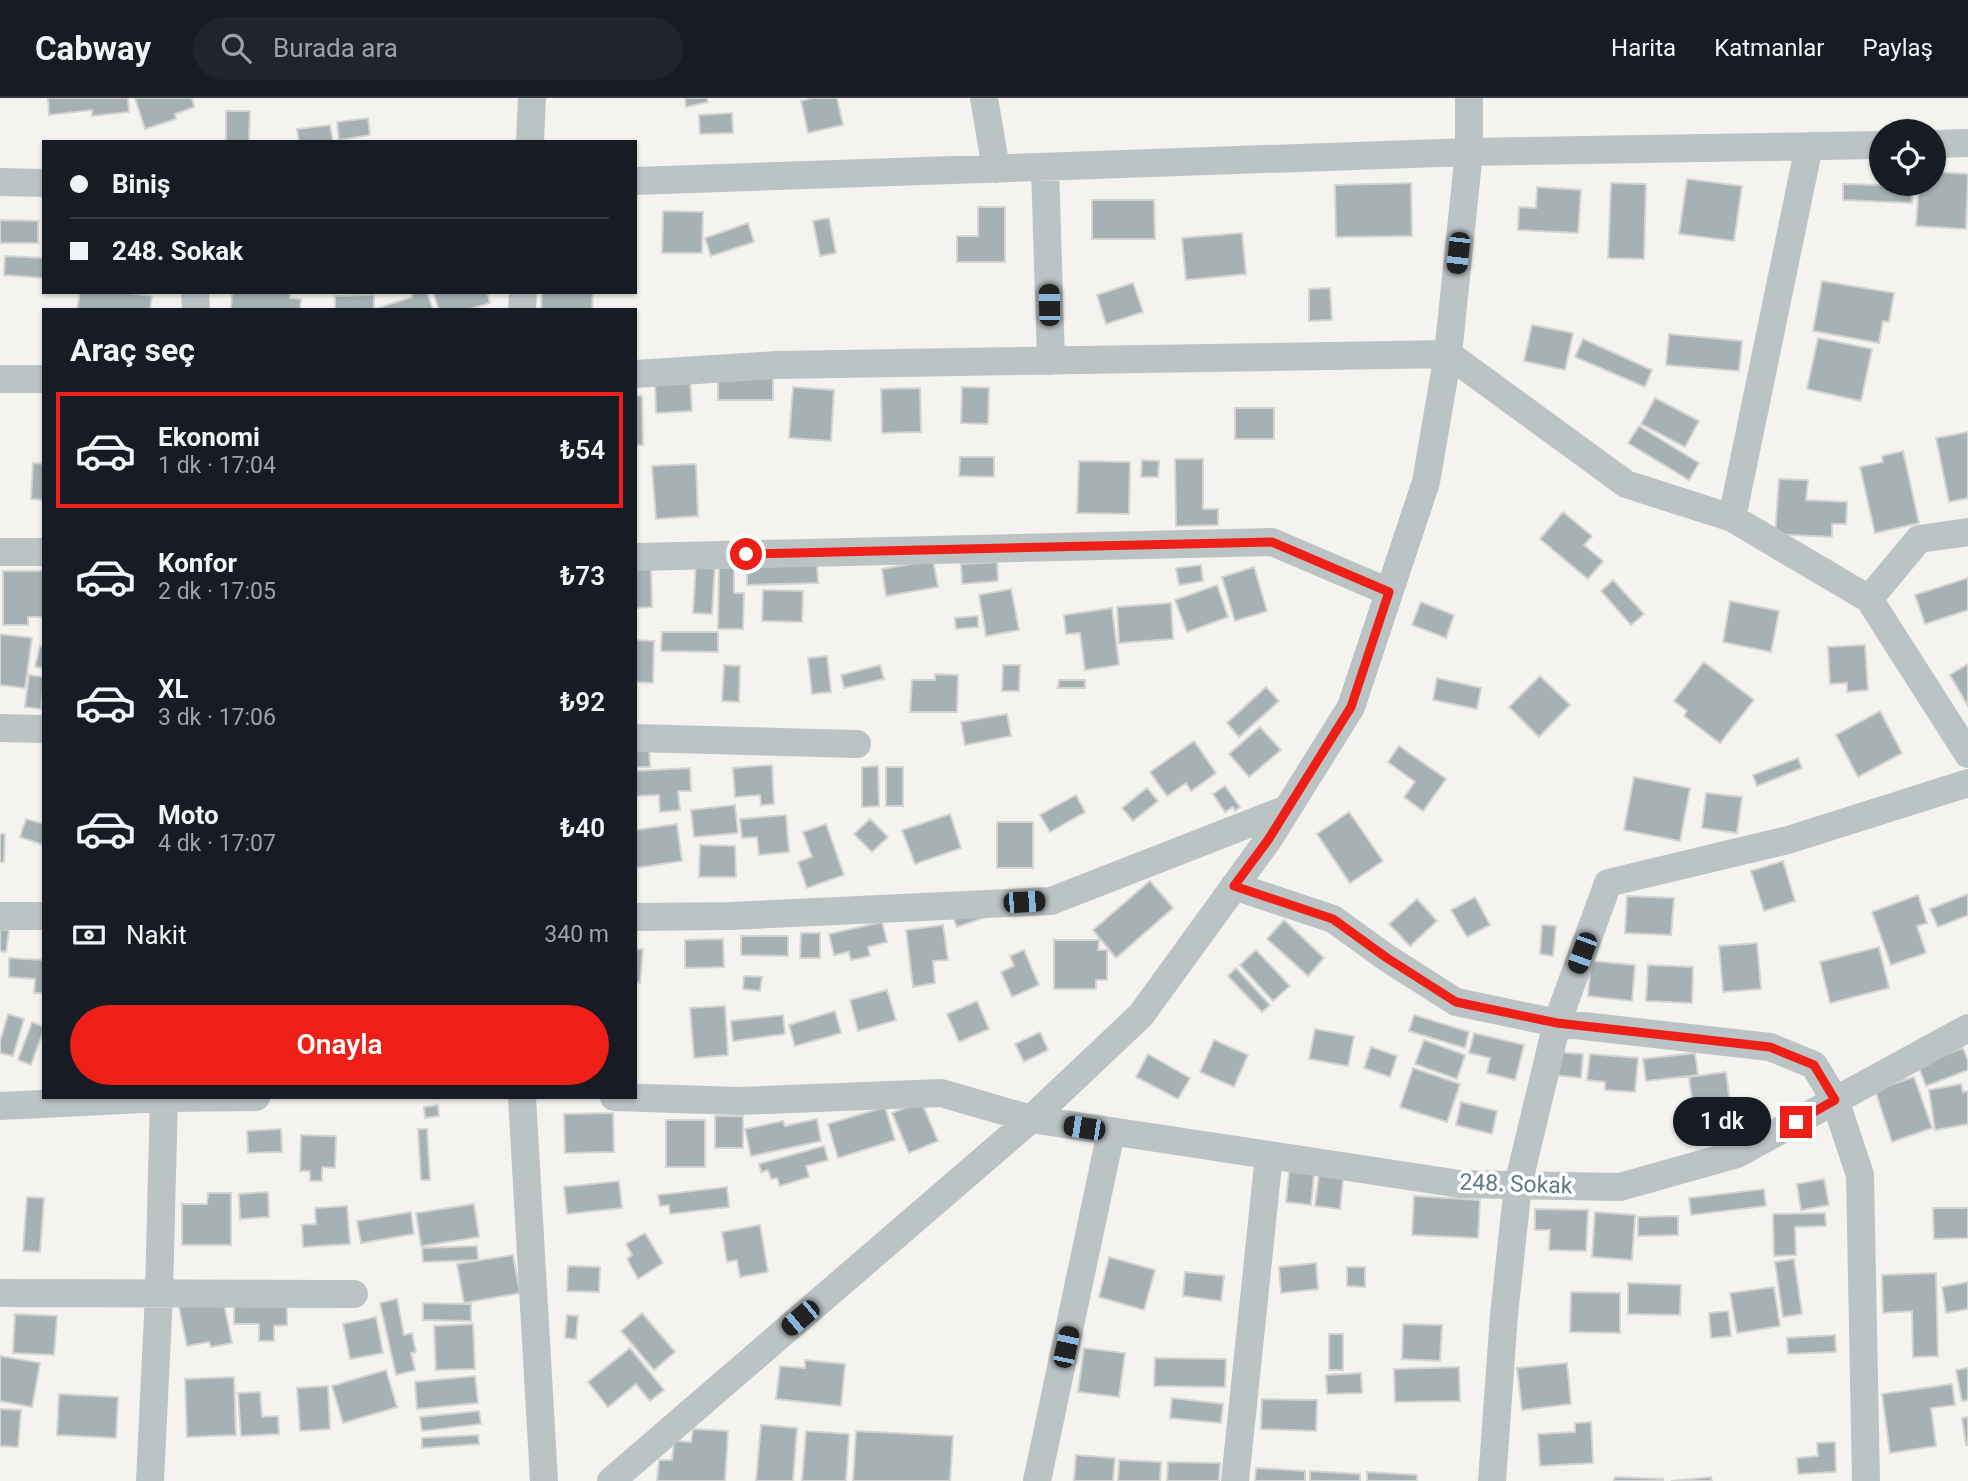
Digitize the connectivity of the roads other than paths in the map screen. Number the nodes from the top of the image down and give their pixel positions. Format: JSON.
{"nodes":[{"id":1,"x":532,"y":98,"type":"edge"},
{"id":2,"x":984,"y":98,"type":"edge"},
{"id":3,"x":1469,"y":98,"type":"edge"},
{"id":4,"x":530,"y":140,"type":"edge"},
{"id":5,"x":1968,"y":143,"type":"edge"},
{"id":6,"x":1946,"y":144,"type":"edge"},
{"id":7,"x":1869,"y":145,"type":"edge"},
{"id":8,"x":1808,"y":146,"type":"junction"},
{"id":9,"x":1469,"y":152,"type":"junction"},
{"id":10,"x":1045,"y":167,"type":"junction"},
{"id":11,"x":996,"y":169,"type":"junction"},
{"id":12,"x":637,"y":181,"type":"edge"},
{"id":13,"x":0,"y":182,"type":"edge"},
{"id":14,"x":42,"y":183,"type":"edge"},
{"id":15,"x":1448,"y":354,"type":"junction"},
{"id":16,"x":1051,"y":361,"type":"junction"},
{"id":17,"x":637,"y":374,"type":"edge"},
{"id":18,"x":0,"y":379,"type":"edge"},
{"id":19,"x":42,"y":379,"type":"edge"},
{"id":20,"x":1732,"y":518,"type":"junction"},
{"id":21,"x":1968,"y":532,"type":"edge"},
{"id":22,"x":0,"y":552,"type":"edge"},
{"id":23,"x":42,"y":552,"type":"edge"},
{"id":24,"x":637,"y":557,"type":"edge"},
{"id":25,"x":1389,"y":592,"type":"junction"},
{"id":26,"x":1869,"y":599,"type":"junction"},
{"id":27,"x":0,"y":728,"type":"edge"},
{"id":28,"x":42,"y":729,"type":"edge"},
{"id":29,"x":637,"y":738,"type":"edge"},
{"id":30,"x":857,"y":744,"type":"dead end"},
{"id":31,"x":1968,"y":754,"type":"edge"},
{"id":32,"x":1968,"y":783,"type":"edge"},
{"id":33,"x":1287,"y":809,"type":"junction"},
{"id":34,"x":1234,"y":886,"type":"junction"},
{"id":35,"x":0,"y":916,"type":"edge"},
{"id":36,"x":42,"y":916,"type":"edge"},
{"id":37,"x":637,"y":917,"type":"edge"},
{"id":38,"x":1557,"y":1023,"type":"junction"},
{"id":39,"x":1968,"y":1028,"type":"edge"},
{"id":40,"x":637,"y":1098,"type":"edge"},
{"id":41,"x":144,"y":1099,"type":"edge"},
{"id":42,"x":164,"y":1099,"type":"edge"},
{"id":43,"x":522,"y":1099,"type":"edge"},
{"id":44,"x":1835,"y":1100,"type":"junction"},
{"id":45,"x":0,"y":1106,"type":"edge"},
{"id":46,"x":1031,"y":1119,"type":"junction"},
{"id":47,"x":1111,"y":1132,"type":"junction"},
{"id":48,"x":1269,"y":1155,"type":"junction"},
{"id":49,"x":1518,"y":1185,"type":"junction"},
{"id":50,"x":0,"y":1293,"type":"edge"},
{"id":51,"x":159,"y":1294,"type":"junction"},
{"id":52,"x":354,"y":1294,"type":"dead end"},
{"id":53,"x":150,"y":1481,"type":"edge"},
{"id":54,"x":544,"y":1481,"type":"edge"},
{"id":55,"x":611,"y":1481,"type":"edge"},
{"id":56,"x":1037,"y":1481,"type":"edge"},
{"id":57,"x":1236,"y":1481,"type":"edge"},
{"id":58,"x":1492,"y":1481,"type":"edge"},
{"id":59,"x":1866,"y":1481,"type":"edge"}],
"edges":[{"from":1,"to":4,"type":"street"},
{"from":2,"to":11,"type":"street"},
{"from":3,"to":9,"type":"street"},
{"from":5,"to":6,"type":"street"},
{"from":7,"to":8,"type":"street"},
{"from":8,"to":9,"type":"street"},
{"from":8,"to":20,"type":"street"},
{"from":9,"to":10,"type":"street"},
{"from":9,"to":15,"type":"street"},
{"from":10,"to":11,"type":"street"},
{"from":10,"to":16,"type":"street"},
{"from":11,"to":12,"type":"street"},
{"from":13,"to":14,"type":"street"},
{"from":15,"to":16,"type":"street"},
{"from":15,"to":20,"type":"street"},
{"from":15,"to":25,"type":"street"},
{"from":16,"to":17,"type":"street"},
{"from":18,"to":19,"type":"street"},
{"from":20,"to":26,"type":"street"},
{"from":21,"to":26,"type":"street"},
{"from":22,"to":23,"type":"street"},
{"from":24,"to":25,"type":"street"},
{"from":25,"to":33,"type":"street"},
{"from":26,"to":31,"type":"street"},
{"from":27,"to":28,"type":"street"},
{"from":29,"to":30,"type":"street"},
{"from":32,"to":38,"type":"street"},
{"from":33,"to":34,"type":"street"},
{"from":33,"to":37,"type":"street"},
{"from":34,"to":38,"type":"street"},
{"from":34,"to":46,"type":"street"},
{"from":35,"to":36,"type":"street"},
{"from":38,"to":44,"type":"street"},
{"from":38,"to":49,"type":"street"},
{"from":39,"to":44,"type":"street","name":"248. Sokak"},
{"from":40,"to":46,"type":"street","name":"248. Sokak"},
{"from":41,"to":45,"type":"street"},
{"from":42,"to":51,"type":"street"},
{"from":43,"to":54,"type":"street"},
{"from":44,"to":49,"type":"street","name":"248. Sokak"},
{"from":44,"to":59,"type":"street"},
{"from":46,"to":47,"type":"street","name":"248. Sokak"},
{"from":46,"to":55,"type":"street"},
{"from":47,"to":48,"type":"street","name":"248. Sokak"},
{"from":47,"to":56,"type":"street"},
{"from":48,"to":49,"type":"street","name":"248. Sokak"},
{"from":48,"to":57,"type":"street"},
{"from":49,"to":58,"type":"street"},
{"from":50,"to":51,"type":"street"},
{"from":51,"to":52,"type":"street"},
{"from":51,"to":53,"type":"street"}]}
